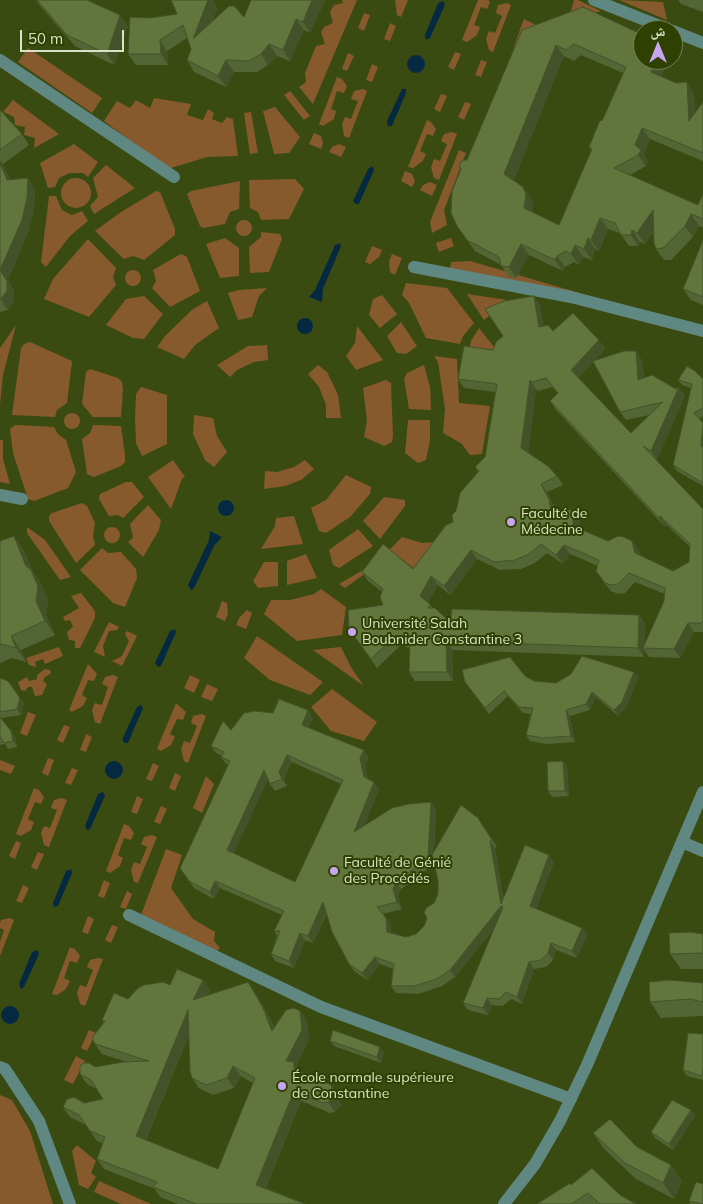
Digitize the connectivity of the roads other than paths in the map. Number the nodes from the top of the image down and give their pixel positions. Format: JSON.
{"nodes":[{"id":1,"x":594,"y":0,"type":"edge"},
{"id":2,"x":646,"y":20,"type":"edge"},
{"id":3,"x":683,"y":35,"type":"edge"},
{"id":4,"x":703,"y":43,"type":"edge"},
{"id":5,"x":0,"y":60,"type":"edge"},
{"id":6,"x":174,"y":177,"type":"dead end"},
{"id":7,"x":414,"y":267,"type":"dead end"},
{"id":8,"x":703,"y":331,"type":"edge"},
{"id":9,"x":0,"y":495,"type":"edge"},
{"id":10,"x":22,"y":499,"type":"dead end"},
{"id":11,"x":703,"y":792,"type":"edge"},
{"id":12,"x":682,"y":842,"type":"junction"},
{"id":13,"x":703,"y":851,"type":"edge"},
{"id":14,"x":129,"y":914,"type":"dead end"},
{"id":15,"x":0,"y":1067,"type":"edge"},
{"id":16,"x":571,"y":1098,"type":"junction"},
{"id":17,"x":508,"y":1202,"type":"edge"},
{"id":18,"x":70,"y":1204,"type":"edge"}],
"edges":[{"from":1,"to":2,"type":"lane"},
{"from":3,"to":4,"type":"lane"},
{"from":5,"to":6,"type":"lane"},
{"from":7,"to":8,"type":"lane"},
{"from":9,"to":10,"type":"lane"},
{"from":11,"to":12,"type":"lane"},
{"from":12,"to":13,"type":"lane"},
{"from":12,"to":16,"type":"lane"},
{"from":14,"to":16,"type":"lane"},
{"from":15,"to":18,"type":"lane"},
{"from":16,"to":17,"type":"lane"}]}
